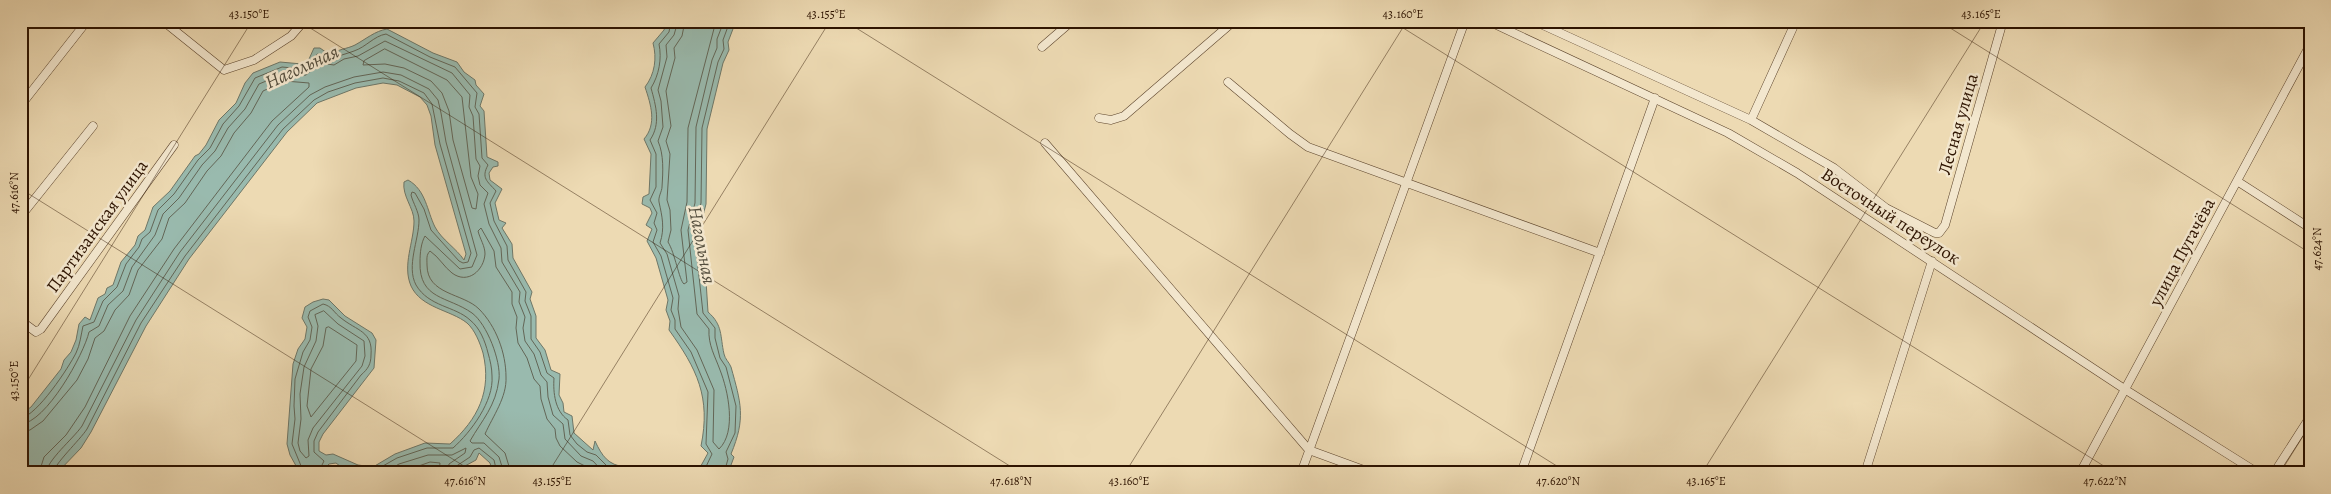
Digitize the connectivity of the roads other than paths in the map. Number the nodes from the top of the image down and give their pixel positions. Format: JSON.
{"nodes":[{"id":1,"x":87,"y":21,"type":"edge"},
{"id":2,"x":163,"y":21,"type":"edge"},
{"id":3,"x":304,"y":21,"type":"edge"},
{"id":4,"x":1072,"y":21,"type":"edge"},
{"id":5,"x":1234,"y":21,"type":"edge"},
{"id":6,"x":1465,"y":21,"type":"edge"},
{"id":7,"x":1488,"y":21,"type":"edge"},
{"id":8,"x":1534,"y":21,"type":"edge"},
{"id":9,"x":1796,"y":21,"type":"edge"},
{"id":10,"x":2003,"y":21,"type":"edge"},
{"id":11,"x":2310,"y":45,"type":"edge"},
{"id":12,"x":1042,"y":47,"type":"dead end"},
{"id":13,"x":1228,"y":82,"type":"dead end"},
{"id":14,"x":1655,"y":98,"type":"junction"},
{"id":15,"x":21,"y":104,"type":"edge"},
{"id":16,"x":1100,"y":118,"type":"dead end"},
{"id":17,"x":1751,"y":120,"type":"junction"},
{"id":18,"x":93,"y":126,"type":"dead end"},
{"id":19,"x":1045,"y":143,"type":"dead end"},
{"id":20,"x":174,"y":145,"type":"dead end"},
{"id":21,"x":2237,"y":181,"type":"junction"},
{"id":22,"x":1406,"y":183,"type":"junction"},
{"id":23,"x":21,"y":216,"type":"edge"},
{"id":24,"x":2310,"y":228,"type":"edge"},
{"id":25,"x":1939,"y":233,"type":"joint"},
{"id":26,"x":1600,"y":253,"type":"junction"},
{"id":27,"x":1932,"y":260,"type":"junction"},
{"id":28,"x":21,"y":321,"type":"edge"},
{"id":29,"x":2126,"y":390,"type":"junction"},
{"id":30,"x":2310,"y":417,"type":"edge"},
{"id":31,"x":1309,"y":450,"type":"junction"},
{"id":32,"x":1301,"y":473,"type":"edge"},
{"id":33,"x":1372,"y":473,"type":"edge"},
{"id":34,"x":1521,"y":473,"type":"edge"},
{"id":35,"x":1865,"y":473,"type":"edge"},
{"id":36,"x":2080,"y":473,"type":"edge"},
{"id":37,"x":2258,"y":473,"type":"edge"},
{"id":38,"x":2274,"y":473,"type":"edge"}],
"edges":[{"from":1,"to":15,"type":"street"},
{"from":2,"to":3,"type":"street"},
{"from":4,"to":12,"type":"street"},
{"from":5,"to":16,"type":"street"},
{"from":6,"to":22,"type":"street"},
{"from":7,"to":14,"type":"street","name":"Восточный переулок"},
{"from":8,"to":17,"type":"street","name":"Восточный переулок"},
{"from":9,"to":17,"type":"street"},
{"from":10,"to":25,"type":"street","name":"Лесная улица"},
{"from":11,"to":21,"type":"street","name":"улица Пугачёва"},
{"from":13,"to":22,"type":"street"},
{"from":14,"to":26,"type":"street"},
{"from":14,"to":27,"type":"street","name":"Восточный переулок"},
{"from":17,"to":25,"type":"street","name":"Восточный переулок"},
{"from":18,"to":23,"type":"street"},
{"from":19,"to":31,"type":"street"},
{"from":20,"to":28,"type":"street","name":"Партизанская улица"},
{"from":21,"to":24,"type":"street"},
{"from":21,"to":29,"type":"street","name":"улица Пугачёва"},
{"from":22,"to":26,"type":"street"},
{"from":22,"to":31,"type":"street"},
{"from":26,"to":34,"type":"street"},
{"from":27,"to":29,"type":"street","name":"Восточный переулок"},
{"from":27,"to":35,"type":"street"},
{"from":29,"to":36,"type":"street","name":"улица Пугачёва"},
{"from":29,"to":37,"type":"street","name":"Восточный переулок"},
{"from":30,"to":38,"type":"street"},
{"from":31,"to":32,"type":"street"},
{"from":31,"to":33,"type":"street"}]}
